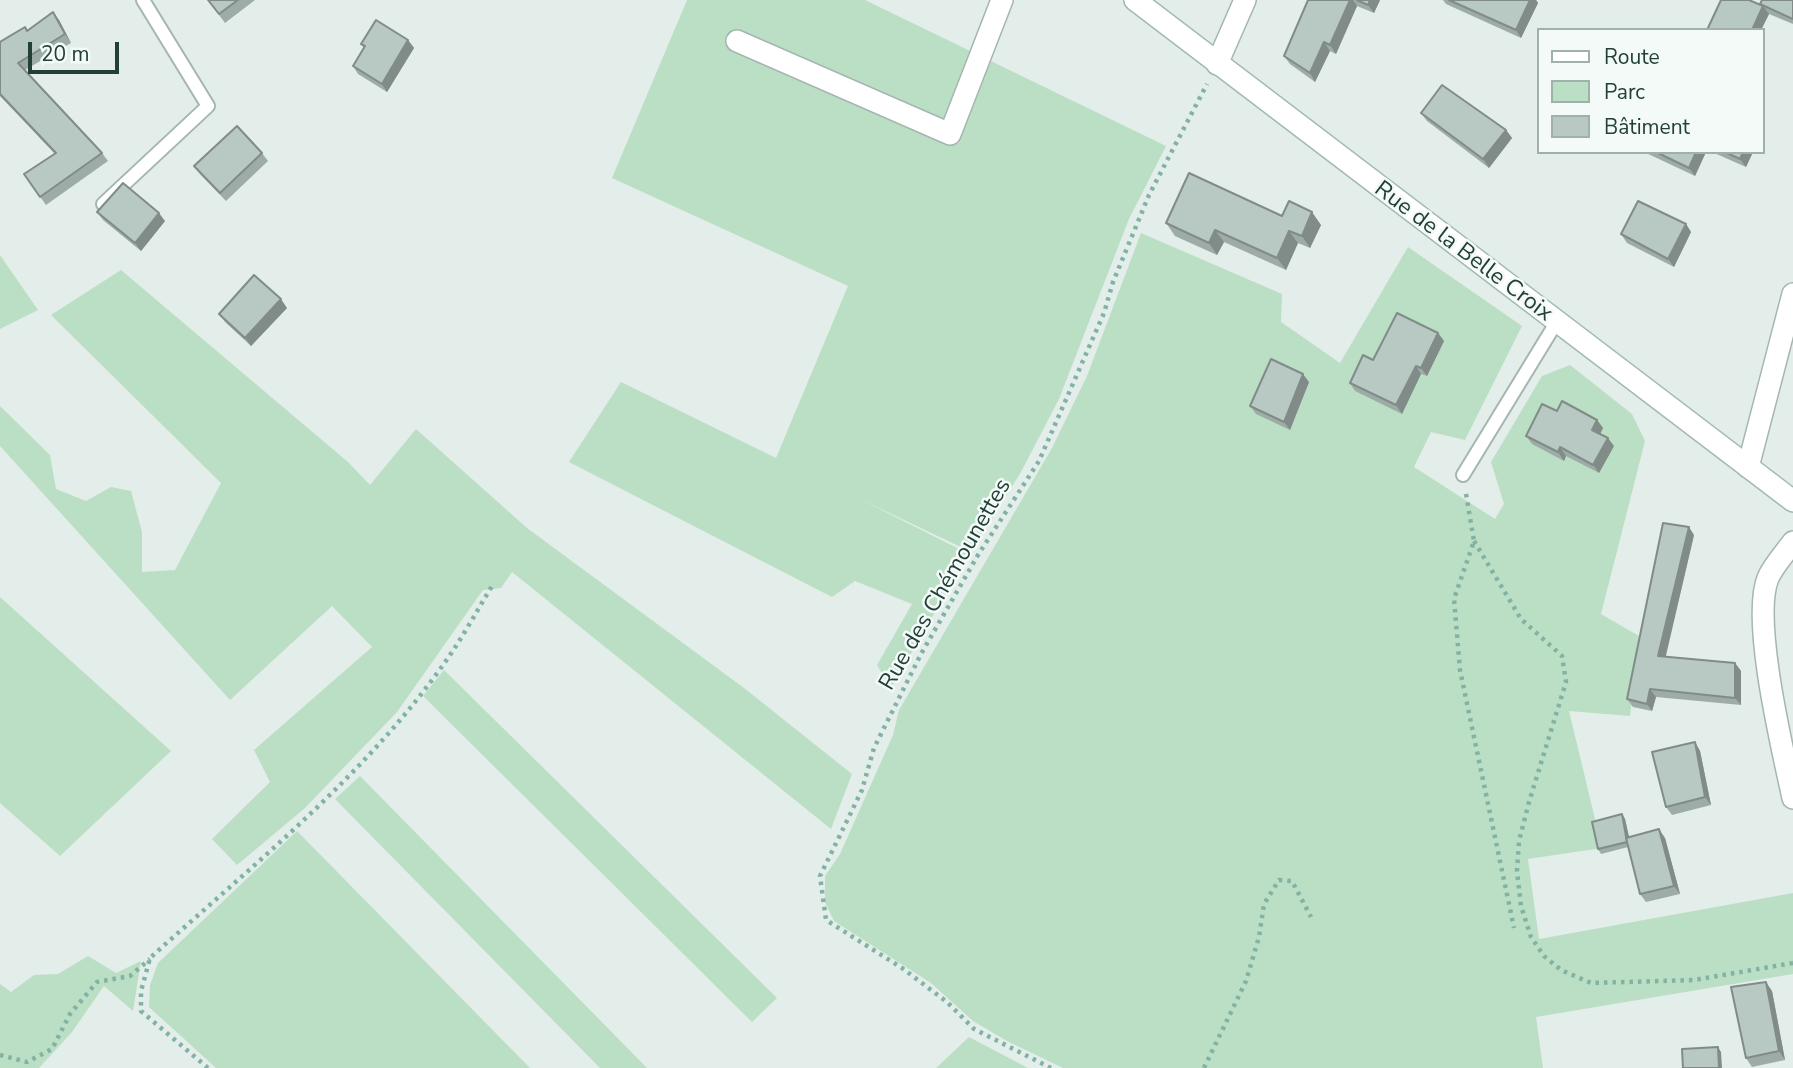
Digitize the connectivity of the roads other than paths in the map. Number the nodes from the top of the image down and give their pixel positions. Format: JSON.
{"nodes":[{"id":1,"x":144,"y":0,"type":"edge"},
{"id":2,"x":1002,"y":0,"type":"edge"},
{"id":3,"x":1135,"y":0,"type":"edge"},
{"id":4,"x":1245,"y":0,"type":"edge"},
{"id":5,"x":737,"y":41,"type":"dead end"},
{"id":6,"x":1217,"y":64,"type":"junction"},
{"id":7,"x":103,"y":204,"type":"edge"},
{"id":8,"x":1793,"y":295,"type":"edge"},
{"id":9,"x":1556,"y":323,"type":"junction"},
{"id":10,"x":1748,"y":467,"type":"junction"},
{"id":11,"x":1463,"y":475,"type":"road end"},
{"id":12,"x":1793,"y":501,"type":"edge"},
{"id":13,"x":1793,"y":542,"type":"edge"},
{"id":14,"x":1793,"y":798,"type":"edge"}],
"edges":[{"from":1,"to":7,"type":"lane"},
{"from":2,"to":5,"type":"street"},
{"from":3,"to":6,"type":"street","name":"Rue de la Belle Croix"},
{"from":4,"to":6,"type":"street"},
{"from":6,"to":9,"type":"street","name":"Rue de la Belle Croix"},
{"from":8,"to":10,"type":"street"},
{"from":9,"to":10,"type":"street","name":"Rue de la Belle Croix"},
{"from":9,"to":11,"type":"lane"},
{"from":10,"to":12,"type":"street","name":"Rue de la Belle Croix"},
{"from":13,"to":14,"type":"street"}]}
